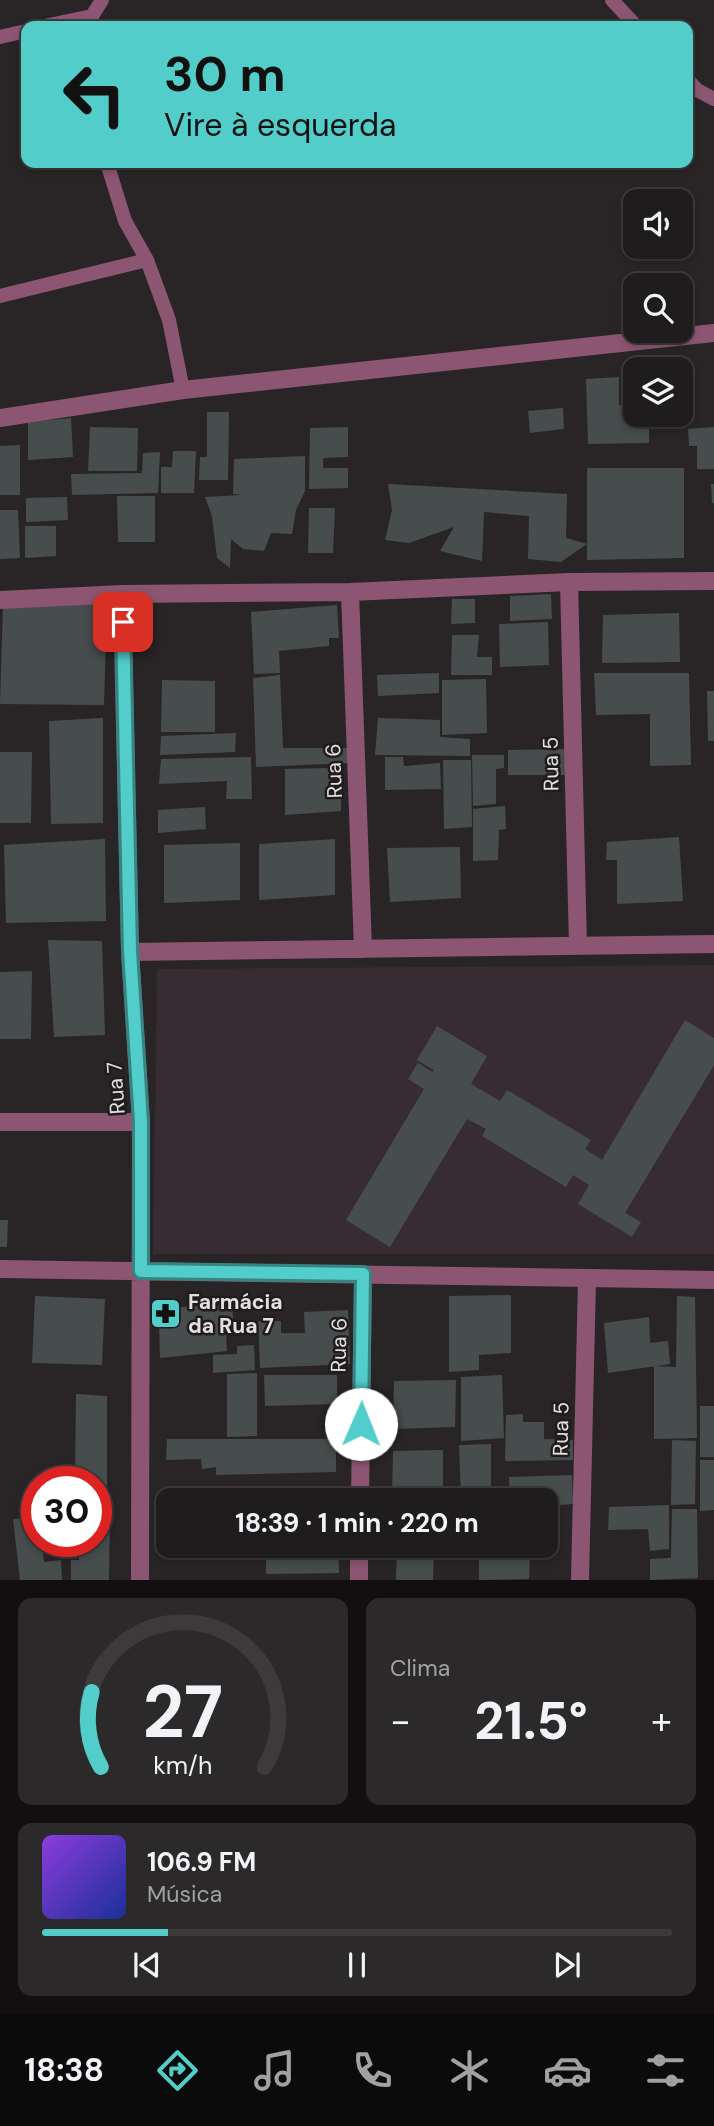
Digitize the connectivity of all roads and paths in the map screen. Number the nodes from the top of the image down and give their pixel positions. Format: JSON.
{"nodes":[{"id":1,"x":102,"y":0,"type":"edge"},
{"id":2,"x":612,"y":0,"type":"edge"},
{"id":3,"x":92,"y":21,"type":"edge"},
{"id":4,"x":631,"y":21,"type":"edge"},
{"id":5,"x":21,"y":32,"type":"edge"},
{"id":6,"x":0,"y":37,"type":"edge"},
{"id":7,"x":693,"y":86,"type":"edge"},
{"id":8,"x":714,"y":99,"type":"edge"},
{"id":9,"x":109,"y":168,"type":"edge"},
{"id":10,"x":147,"y":260,"type":"junction"},
{"id":11,"x":0,"y":296,"type":"edge"},
{"id":12,"x":714,"y":333,"type":"edge"},
{"id":13,"x":183,"y":390,"type":"junction"},
{"id":14,"x":0,"y":418,"type":"edge"},
{"id":15,"x":714,"y":581,"type":"edge"},
{"id":16,"x":569,"y":582,"type":"junction"},
{"id":17,"x":350,"y":592,"type":"junction"},
{"id":18,"x":122,"y":594,"type":"junction"},
{"id":19,"x":0,"y":600,"type":"edge"},
{"id":20,"x":714,"y":944,"type":"edge"},
{"id":21,"x":578,"y":946,"type":"junction"},
{"id":22,"x":363,"y":949,"type":"junction"},
{"id":23,"x":130,"y":951,"type":"junction"},
{"id":24,"x":0,"y":1122,"type":"edge"},
{"id":25,"x":141,"y":1122,"type":"junction"},
{"id":26,"x":0,"y":1269,"type":"edge"},
{"id":27,"x":141,"y":1271,"type":"junction"},
{"id":28,"x":363,"y":1274,"type":"junction"},
{"id":29,"x":587,"y":1280,"type":"junction"},
{"id":30,"x":714,"y":1280,"type":"edge"},
{"id":31,"x":360,"y":1488,"type":"edge"},
{"id":32,"x":359,"y":1558,"type":"edge"},
{"id":33,"x":140,"y":1580,"type":"edge"},
{"id":34,"x":359,"y":1580,"type":"edge"},
{"id":35,"x":580,"y":1580,"type":"edge"}],
"edges":[{"from":1,"to":3,"type":"lane"},
{"from":2,"to":4,"type":"lane"},
{"from":5,"to":6,"type":"lane"},
{"from":7,"to":8,"type":"lane"},
{"from":9,"to":10,"type":"lane"},
{"from":10,"to":11,"type":"lane"},
{"from":10,"to":13,"type":"lane"},
{"from":12,"to":13,"type":"street"},
{"from":13,"to":14,"type":"street"},
{"from":15,"to":16,"type":"street"},
{"from":16,"to":17,"type":"street"},
{"from":16,"to":21,"type":"street","name":"Rua 5"},
{"from":17,"to":18,"type":"street"},
{"from":17,"to":22,"type":"street","name":"Rua 6"},
{"from":18,"to":19,"type":"street"},
{"from":18,"to":23,"type":"street","name":"Rua 7"},
{"from":20,"to":21,"type":"street"},
{"from":21,"to":22,"type":"street"},
{"from":22,"to":23,"type":"street"},
{"from":23,"to":25,"type":"street","name":"Rua 7"},
{"from":24,"to":25,"type":"street"},
{"from":25,"to":27,"type":"street","name":"Rua 7"},
{"from":26,"to":27,"type":"street"},
{"from":27,"to":28,"type":"street"},
{"from":27,"to":33,"type":"street","name":"Rua 7"},
{"from":28,"to":29,"type":"street"},
{"from":28,"to":31,"type":"street","name":"Rua 6"},
{"from":29,"to":30,"type":"street"},
{"from":29,"to":35,"type":"street","name":"Rua 5"},
{"from":32,"to":34,"type":"street"}]}
